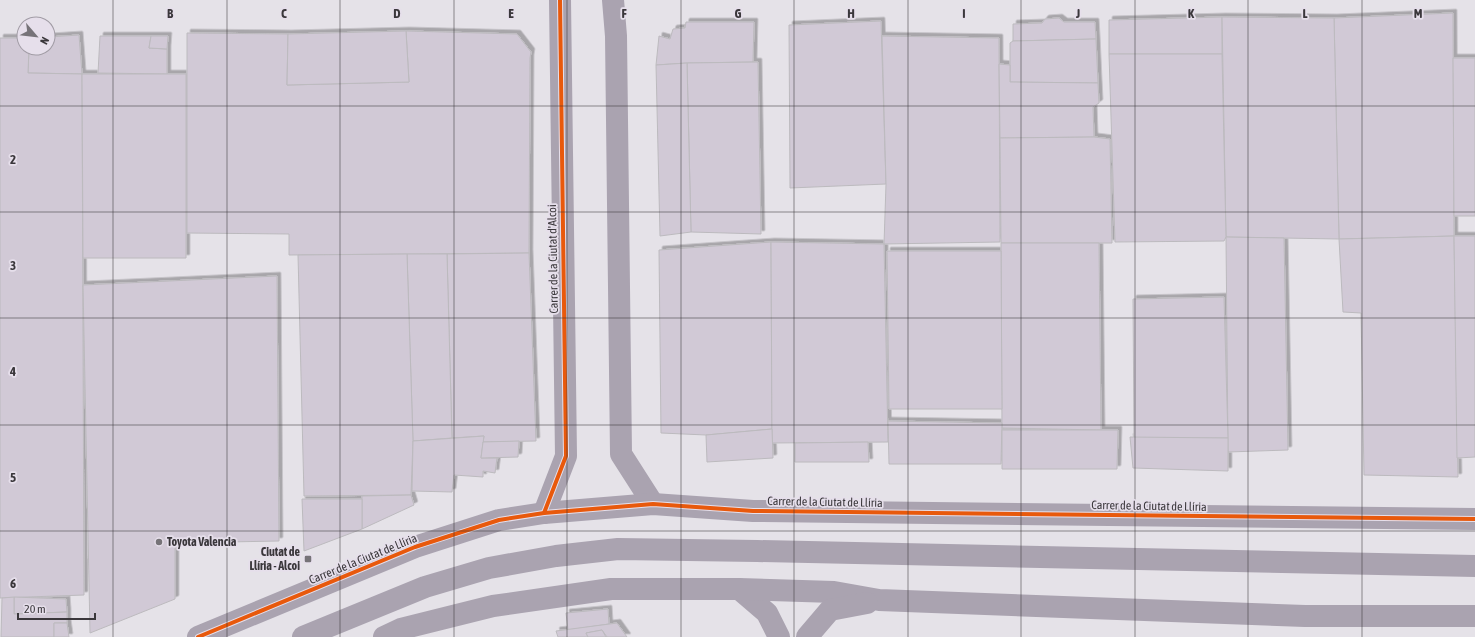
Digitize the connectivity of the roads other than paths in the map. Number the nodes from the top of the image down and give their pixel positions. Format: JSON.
{"nodes":[{"id":1,"x":560,"y":0,"type":"edge"},
{"id":2,"x":613,"y":0,"type":"edge"},
{"id":3,"x":652,"y":504,"type":"junction"},
{"id":4,"x":544,"y":513,"type":"junction"},
{"id":5,"x":1475,"y":519,"type":"edge"},
{"id":6,"x":1475,"y":566,"type":"edge"},
{"id":7,"x":739,"y":589,"type":"junction"},
{"id":8,"x":879,"y":600,"type":"junction"},
{"id":9,"x":1475,"y":616,"type":"edge"},
{"id":10,"x":198,"y":637,"type":"edge"},
{"id":11,"x":303,"y":637,"type":"edge"},
{"id":12,"x":384,"y":637,"type":"edge"},
{"id":13,"x":779,"y":637,"type":"edge"},
{"id":14,"x":807,"y":637,"type":"edge"}],
"edges":[{"from":1,"to":4,"type":"street","name":"Carrer de la Ciutat d'Alcoi"},
{"from":2,"to":3,"type":"street"},
{"from":3,"to":4,"type":"street","name":"Carrer de la Ciutat de Llíria"},
{"from":3,"to":5,"type":"street","name":"Carrer de la Ciutat de Llíria"},
{"from":4,"to":10,"type":"street","name":"Carrer de la Ciutat de Llíria"},
{"from":6,"to":11,"type":"street"},
{"from":7,"to":8,"type":"street"},
{"from":7,"to":12,"type":"street"},
{"from":7,"to":13,"type":"street"},
{"from":8,"to":9,"type":"street"},
{"from":8,"to":14,"type":"street"}]}
